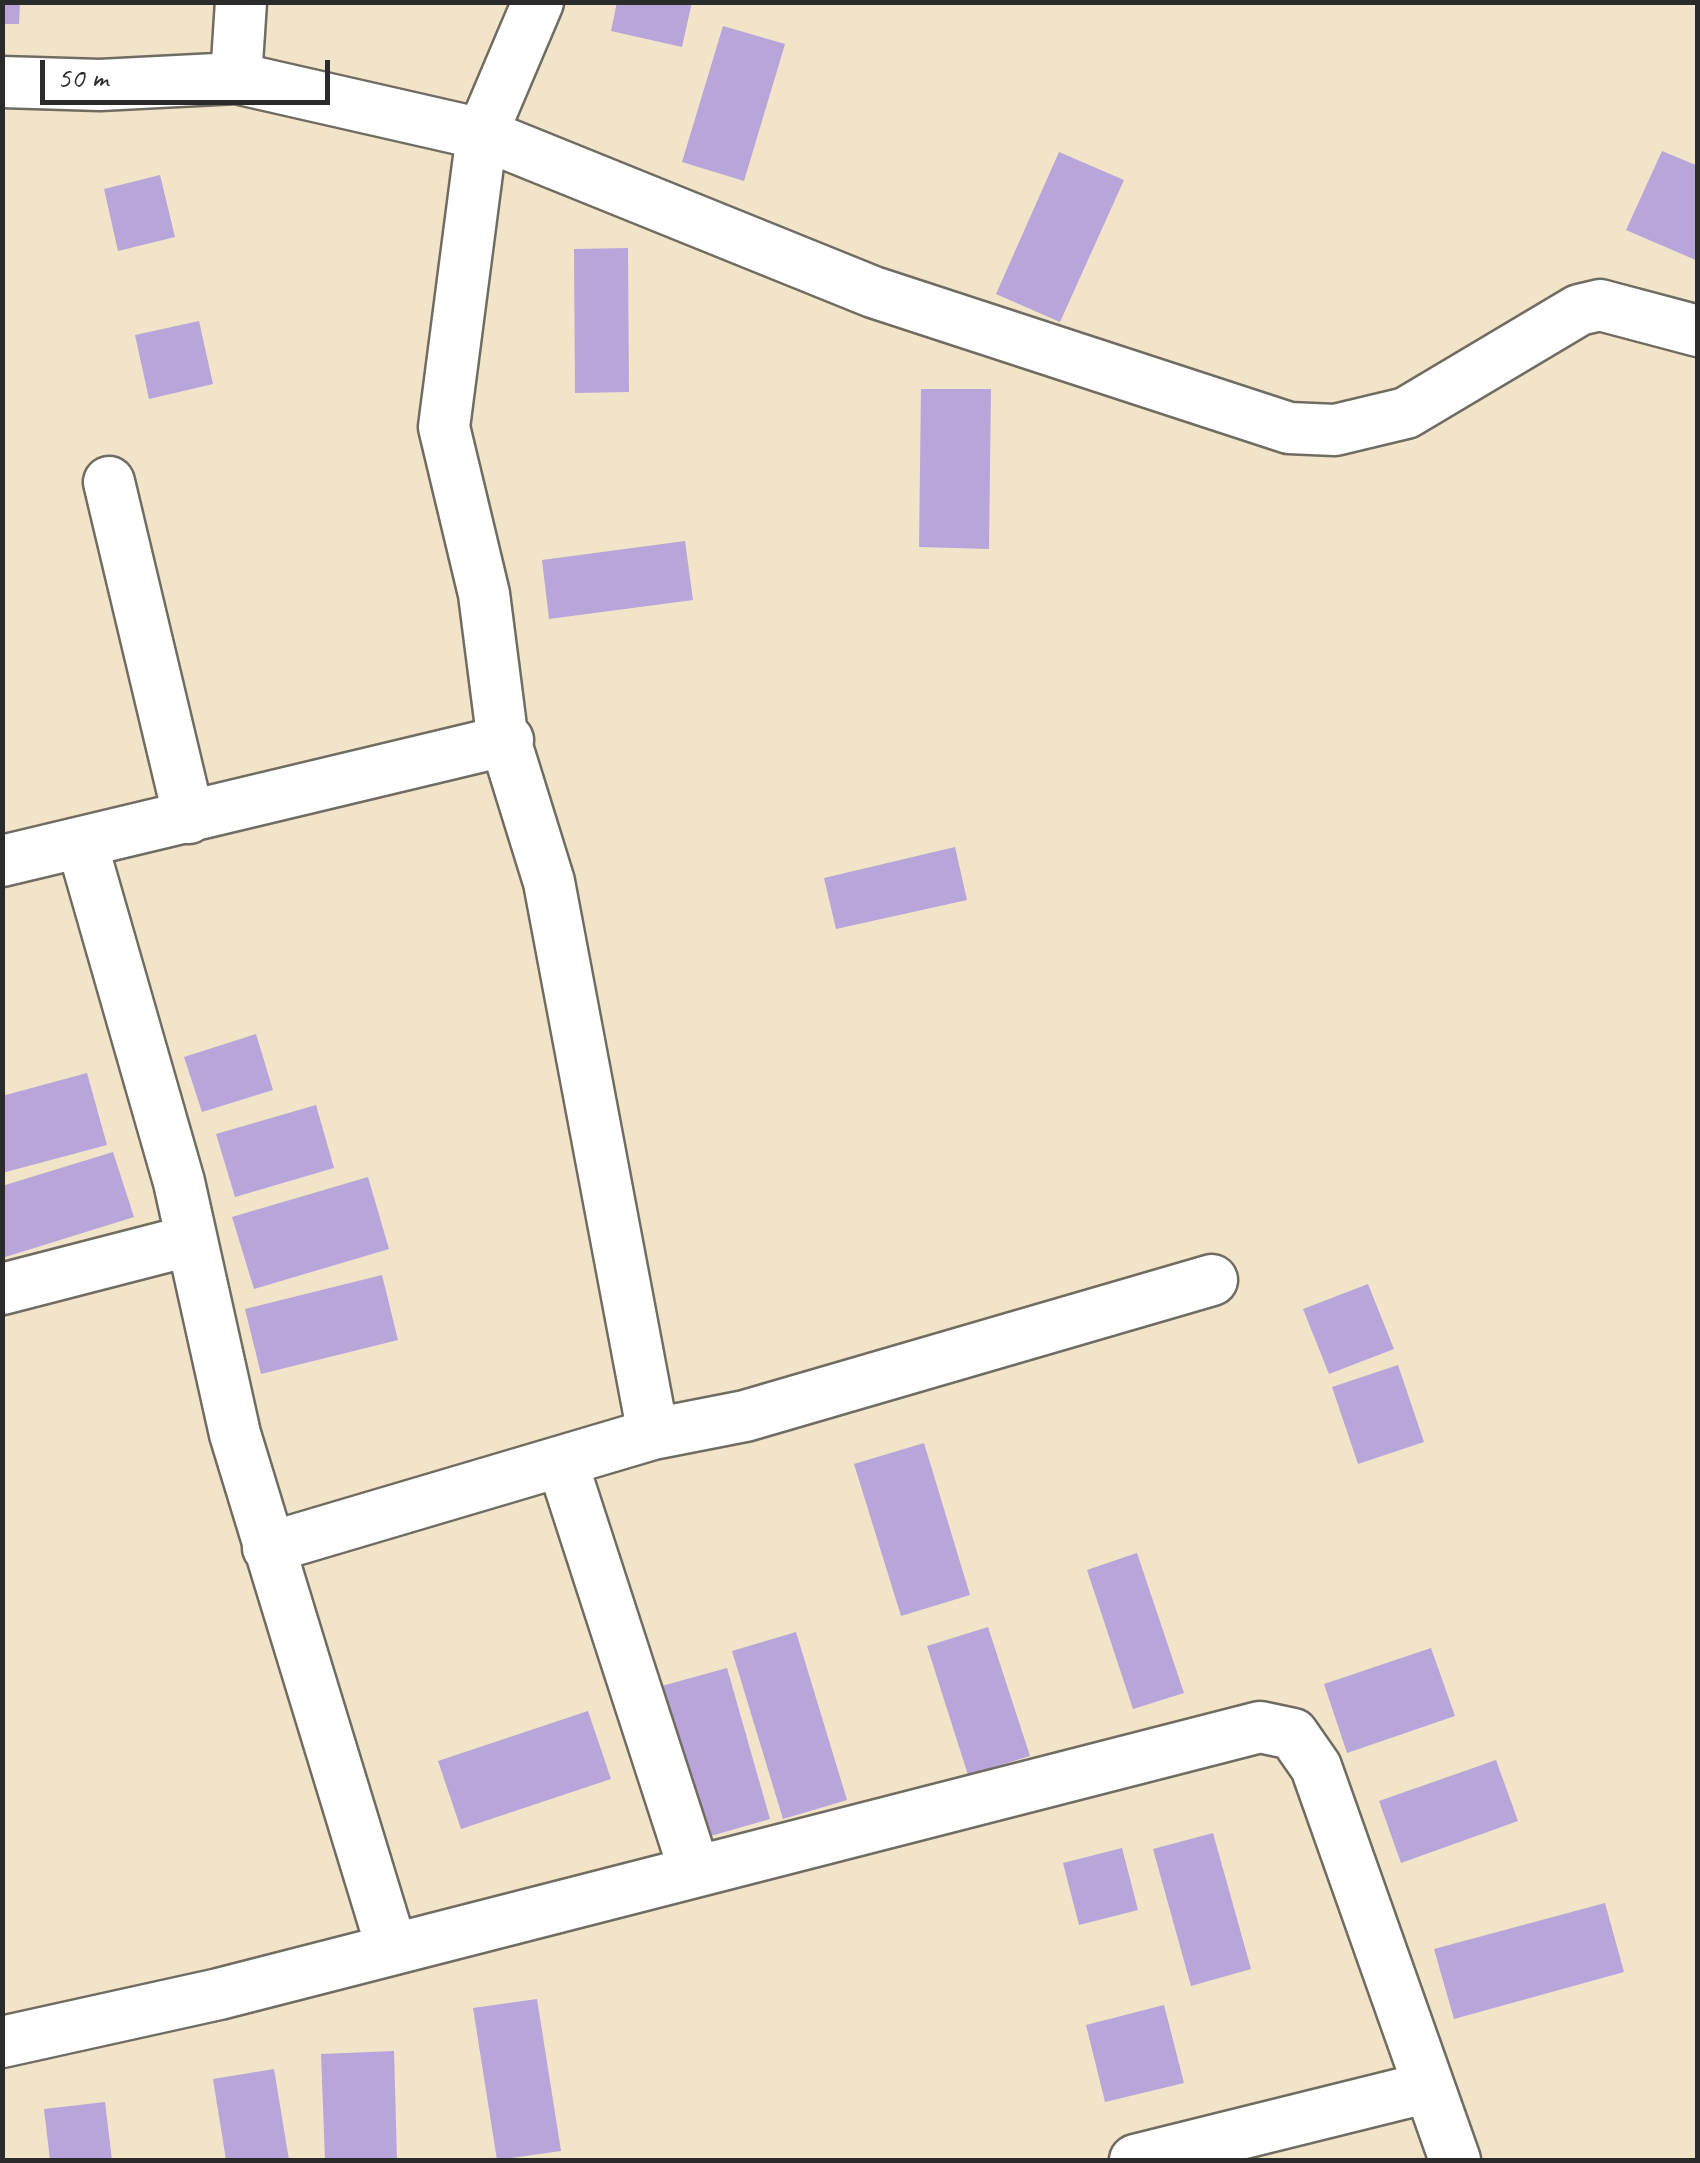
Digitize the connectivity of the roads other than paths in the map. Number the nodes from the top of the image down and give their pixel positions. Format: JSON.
{"nodes":[{"id":1,"x":242,"y":2,"type":"edge"},
{"id":2,"x":538,"y":2,"type":"edge"},
{"id":3,"x":236,"y":78,"type":"junction"},
{"id":4,"x":2,"y":82,"type":"edge"},
{"id":5,"x":482,"y":134,"type":"junction"},
{"id":6,"x":1698,"y":331,"type":"edge"},
{"id":7,"x":109,"y":482,"type":"dead end"},
{"id":8,"x":508,"y":740,"type":"junction"},
{"id":9,"x":189,"y":818,"type":"junction"},
{"id":10,"x":82,"y":844,"type":"junction"},
{"id":11,"x":2,"y":861,"type":"edge"},
{"id":12,"x":192,"y":1240,"type":"junction"},
{"id":13,"x":1212,"y":1280,"type":"dead end"},
{"id":14,"x":2,"y":1289,"type":"edge"},
{"id":15,"x":652,"y":1434,"type":"junction"},
{"id":16,"x":562,"y":1462,"type":"junction"},
{"id":17,"x":268,"y":1548,"type":"junction"},
{"id":18,"x":695,"y":1872,"type":"junction"},
{"id":19,"x":392,"y":1949,"type":"junction"},
{"id":20,"x":2,"y":2042,"type":"edge"},
{"id":21,"x":1429,"y":2088,"type":"junction"},
{"id":22,"x":1135,"y":2160,"type":"edge"},
{"id":23,"x":1455,"y":2160,"type":"edge"}],
"edges":[{"from":1,"to":3,"type":"street"},
{"from":2,"to":5,"type":"street"},
{"from":3,"to":4,"type":"street"},
{"from":3,"to":5,"type":"street"},
{"from":5,"to":6,"type":"street"},
{"from":5,"to":8,"type":"street"},
{"from":7,"to":9,"type":"street"},
{"from":8,"to":9,"type":"street"},
{"from":8,"to":15,"type":"street"},
{"from":9,"to":10,"type":"street"},
{"from":10,"to":11,"type":"street"},
{"from":10,"to":12,"type":"street"},
{"from":12,"to":14,"type":"street"},
{"from":12,"to":17,"type":"street"},
{"from":13,"to":15,"type":"street"},
{"from":15,"to":16,"type":"street"},
{"from":16,"to":17,"type":"street"},
{"from":16,"to":18,"type":"street"},
{"from":17,"to":19,"type":"street"},
{"from":18,"to":19,"type":"street"},
{"from":18,"to":21,"type":"street"},
{"from":19,"to":20,"type":"street"},
{"from":21,"to":22,"type":"street"},
{"from":21,"to":23,"type":"street"}]}
